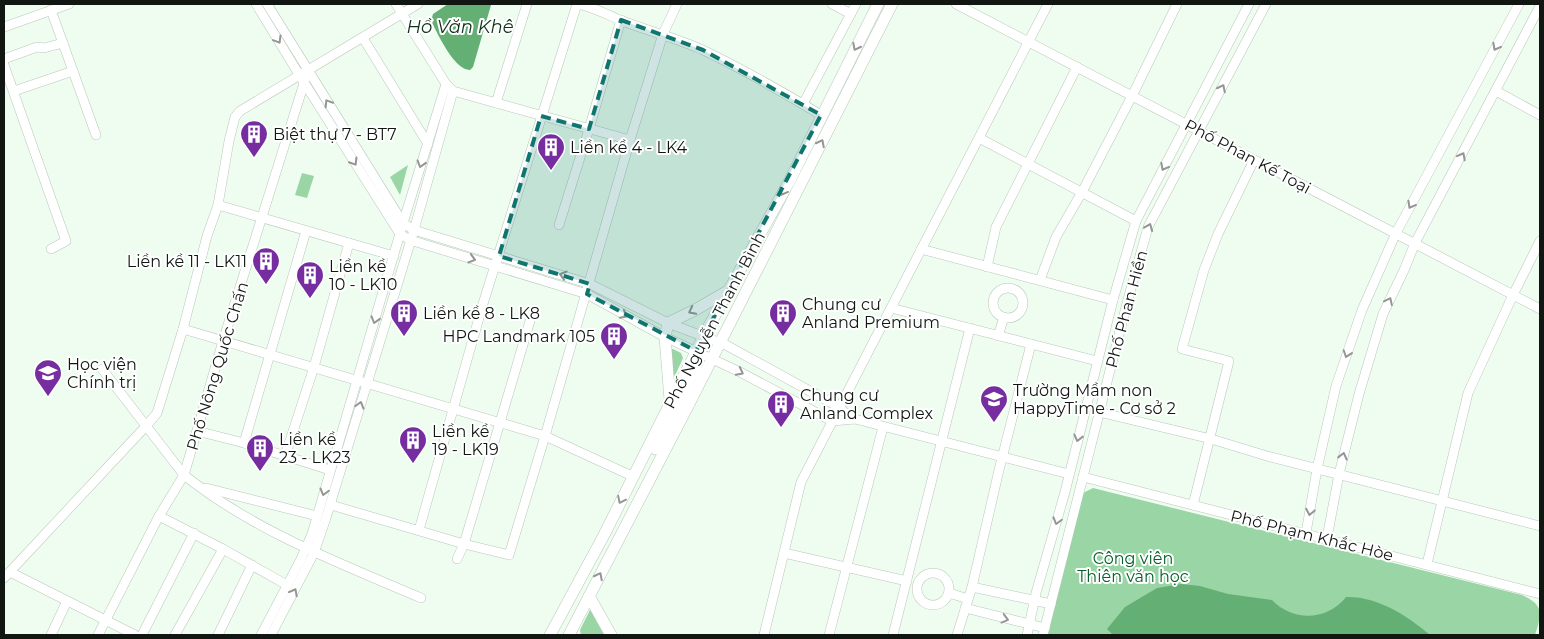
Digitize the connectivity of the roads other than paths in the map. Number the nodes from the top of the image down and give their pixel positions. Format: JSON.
{"nodes":[{"id":1,"x":69,"y":4,"type":"edge"},
{"id":2,"x":256,"y":4,"type":"edge"},
{"id":3,"x":267,"y":4,"type":"edge"},
{"id":4,"x":396,"y":4,"type":"edge"},
{"id":5,"x":418,"y":4,"type":"edge"},
{"id":6,"x":527,"y":4,"type":"edge"},
{"id":7,"x":577,"y":4,"type":"edge"},
{"id":8,"x":677,"y":4,"type":"edge"},
{"id":9,"x":832,"y":4,"type":"edge"},
{"id":10,"x":856,"y":4,"type":"edge"},
{"id":11,"x":878,"y":4,"type":"edge"},
{"id":12,"x":892,"y":4,"type":"edge"},
{"id":13,"x":956,"y":4,"type":"edge"},
{"id":14,"x":1048,"y":4,"type":"edge"},
{"id":15,"x":1177,"y":4,"type":"edge"},
{"id":16,"x":1249,"y":4,"type":"edge"},
{"id":17,"x":1266,"y":4,"type":"edge"},
{"id":18,"x":1519,"y":4,"type":"edge"},
{"id":19,"x":1540,"y":6,"type":"edge"},
{"id":20,"x":968,"y":8,"type":"edge"},
{"id":21,"x":52,"y":10,"type":"junction"},
{"id":22,"x":402,"y":14,"type":"junction"},
{"id":23,"x":851,"y":14,"type":"junction"},
{"id":24,"x":621,"y":20,"type":"junction"},
{"id":25,"x":4,"y":27,"type":"edge"},
{"id":26,"x":663,"y":34,"type":"junction"},
{"id":27,"x":363,"y":38,"type":"junction"},
{"id":28,"x":1029,"y":42,"type":"junction"},
{"id":29,"x":63,"y":43,"type":"junction"},
{"id":30,"x":4,"y":59,"type":"edge"},
{"id":31,"x":4,"y":64,"type":"edge"},
{"id":32,"x":1077,"y":67,"type":"junction"},
{"id":33,"x":73,"y":71,"type":"junction"},
{"id":34,"x":304,"y":77,"type":"junction"},
{"id":35,"x":450,"y":88,"type":"junction"},
{"id":36,"x":1496,"y":91,"type":"junction"},
{"id":37,"x":14,"y":92,"type":"junction"},
{"id":38,"x":1132,"y":96,"type":"junction"},
{"id":39,"x":496,"y":104,"type":"junction"},
{"id":40,"x":804,"y":104,"type":"junction"},
{"id":41,"x":821,"y":115,"type":"junction"},
{"id":42,"x":1540,"y":115,"type":"edge"},
{"id":43,"x":541,"y":116,"type":"junction"},
{"id":44,"x":1186,"y":124,"type":"junction"},
{"id":45,"x":589,"y":129,"type":"junction"},
{"id":46,"x":1200,"y":131,"type":"junction"},
{"id":47,"x":96,"y":135,"type":"dead end"},
{"id":48,"x":979,"y":138,"type":"junction"},
{"id":49,"x":630,"y":140,"type":"junction"},
{"id":50,"x":428,"y":144,"type":"junction"},
{"id":51,"x":1254,"y":160,"type":"junction"},
{"id":52,"x":1027,"y":164,"type":"junction"},
{"id":53,"x":1082,"y":192,"type":"junction"},
{"id":54,"x":218,"y":205,"type":"junction"},
{"id":55,"x":263,"y":218,"type":"junction"},
{"id":56,"x":1136,"y":221,"type":"junction"},
{"id":57,"x":403,"y":223,"type":"junction"},
{"id":58,"x":559,"y":225,"type":"dead end"},
{"id":59,"x":414,"y":230,"type":"junction"},
{"id":60,"x":306,"y":231,"type":"junction"},
{"id":61,"x":1396,"y":233,"type":"junction"},
{"id":62,"x":400,"y":234,"type":"junction"},
{"id":63,"x":410,"y":240,"type":"junction"},
{"id":64,"x":1540,"y":241,"type":"edge"},
{"id":65,"x":349,"y":243,"type":"junction"},
{"id":66,"x":1414,"y":243,"type":"junction"},
{"id":67,"x":52,"y":249,"type":"dead end"},
{"id":68,"x":921,"y":250,"type":"junction"},
{"id":69,"x":394,"y":256,"type":"junction"},
{"id":70,"x":498,"y":256,"type":"junction"},
{"id":71,"x":496,"y":266,"type":"junction"},
{"id":72,"x":987,"y":267,"type":"junction"},
{"id":73,"x":1014,"y":274,"type":"junction"},
{"id":74,"x":1040,"y":280,"type":"junction"},
{"id":75,"x":590,"y":284,"type":"junction"},
{"id":76,"x":1012,"y":288,"type":"junction"},
{"id":77,"x":728,"y":291,"type":"junction"},
{"id":78,"x":587,"y":294,"type":"junction"},
{"id":79,"x":1513,"y":295,"type":"junction"},
{"id":80,"x":1113,"y":300,"type":"junction"},
{"id":81,"x":891,"y":308,"type":"junction"},
{"id":82,"x":1540,"y":309,"type":"edge"},
{"id":83,"x":1004,"y":317,"type":"junction"},
{"id":84,"x":530,"y":321,"type":"dead end"},
{"id":85,"x":668,"y":323,"type":"junction"},
{"id":86,"x":970,"y":328,"type":"junction"},
{"id":87,"x":183,"y":329,"type":"junction"},
{"id":88,"x":998,"y":336,"type":"junction"},
{"id":89,"x":665,"y":337,"type":"junction"},
{"id":90,"x":703,"y":337,"type":"junction"},
{"id":91,"x":224,"y":341,"type":"junction"},
{"id":92,"x":719,"y":342,"type":"junction"},
{"id":93,"x":1031,"y":344,"type":"junction"},
{"id":94,"x":696,"y":351,"type":"junction"},
{"id":95,"x":270,"y":354,"type":"junction"},
{"id":96,"x":711,"y":358,"type":"junction"},
{"id":97,"x":1098,"y":361,"type":"junction"},
{"id":98,"x":314,"y":367,"type":"junction"},
{"id":99,"x":697,"y":367,"type":"dead end"},
{"id":100,"x":102,"y":369,"type":"dead end"},
{"id":101,"x":356,"y":380,"type":"junction"},
{"id":102,"x":367,"y":383,"type":"junction"},
{"id":103,"x":670,"y":402,"type":"junction"},
{"id":104,"x":839,"y":406,"type":"junction"},
{"id":105,"x":454,"y":408,"type":"junction"},
{"id":106,"x":1099,"y":412,"type":"junction"},
{"id":107,"x":852,"y":419,"type":"junction"},
{"id":108,"x":832,"y":421,"type":"junction"},
{"id":109,"x":501,"y":422,"type":"junction"},
{"id":110,"x":147,"y":426,"type":"junction"},
{"id":111,"x":883,"y":427,"type":"junction"},
{"id":112,"x":197,"y":430,"type":"junction"},
{"id":113,"x":546,"y":436,"type":"junction"},
{"id":114,"x":1211,"y":439,"type":"junction"},
{"id":115,"x":942,"y":442,"type":"junction"},
{"id":116,"x":244,"y":443,"type":"junction"},
{"id":117,"x":655,"y":450,"type":"dead end"},
{"id":118,"x":285,"y":456,"type":"junction"},
{"id":119,"x":1002,"y":457,"type":"junction"},
{"id":120,"x":1317,"y":469,"type":"junction"},
{"id":121,"x":330,"y":470,"type":"junction"},
{"id":122,"x":184,"y":474,"type":"junction"},
{"id":123,"x":1070,"y":474,"type":"junction"},
{"id":124,"x":1339,"y":474,"type":"junction"},
{"id":125,"x":632,"y":476,"type":"junction"},
{"id":126,"x":1083,"y":477,"type":"junction"},
{"id":127,"x":197,"y":485,"type":"junction"},
{"id":128,"x":1442,"y":501,"type":"junction"},
{"id":129,"x":331,"y":505,"type":"junction"},
{"id":130,"x":1193,"y":505,"type":"junction"},
{"id":131,"x":159,"y":516,"type":"junction"},
{"id":132,"x":317,"y":516,"type":"junction"},
{"id":133,"x":1540,"y":526,"type":"edge"},
{"id":134,"x":418,"y":530,"type":"junction"},
{"id":135,"x":194,"y":533,"type":"junction"},
{"id":136,"x":1306,"y":533,"type":"junction"},
{"id":137,"x":1327,"y":538,"type":"junction"},
{"id":138,"x":464,"y":544,"type":"junction"},
{"id":139,"x":224,"y":549,"type":"junction"},
{"id":140,"x":310,"y":551,"type":"junction"},
{"id":141,"x":784,"y":553,"type":"junction"},
{"id":142,"x":457,"y":559,"type":"dead end"},
{"id":143,"x":1427,"y":564,"type":"junction"},
{"id":144,"x":252,"y":565,"type":"junction"},
{"id":145,"x":848,"y":566,"type":"junction"},
{"id":146,"x":7,"y":575,"type":"edge"},
{"id":147,"x":907,"y":581,"type":"junction"},
{"id":148,"x":287,"y":585,"type":"junction"},
{"id":149,"x":972,"y":587,"type":"junction"},
{"id":150,"x":949,"y":593,"type":"dead end"},
{"id":151,"x":1540,"y":594,"type":"edge"},
{"id":152,"x":589,"y":596,"type":"junction"},
{"id":153,"x":421,"y":598,"type":"dead end"},
{"id":154,"x":67,"y":601,"type":"junction"},
{"id":155,"x":1035,"y":602,"type":"junction"},
{"id":156,"x":967,"y":603,"type":"junction"},
{"id":157,"x":1051,"y":604,"type":"junction"},
{"id":158,"x":106,"y":621,"type":"junction"},
{"id":159,"x":1029,"y":626,"type":"junction"},
{"id":160,"x":1044,"y":632,"type":"edge"},
{"id":161,"x":51,"y":635,"type":"edge"},
{"id":162,"x":98,"y":635,"type":"edge"},
{"id":163,"x":135,"y":635,"type":"edge"},
{"id":164,"x":142,"y":635,"type":"edge"},
{"id":165,"x":175,"y":635,"type":"edge"},
{"id":166,"x":218,"y":635,"type":"edge"},
{"id":167,"x":261,"y":635,"type":"edge"},
{"id":168,"x":271,"y":635,"type":"edge"},
{"id":169,"x":551,"y":635,"type":"edge"},
{"id":170,"x":569,"y":635,"type":"edge"},
{"id":171,"x":611,"y":635,"type":"edge"},
{"id":172,"x":764,"y":635,"type":"edge"},
{"id":173,"x":828,"y":635,"type":"edge"},
{"id":174,"x":893,"y":635,"type":"edge"},
{"id":175,"x":957,"y":635,"type":"edge"},
{"id":176,"x":1027,"y":635,"type":"edge"}],
"edges":[{"from":1,"to":21,"type":"street"},
{"from":2,"to":34,"type":"street","one_way":true},
{"from":3,"to":34,"type":"street"},
{"from":4,"to":22,"type":"street"},
{"from":5,"to":22,"type":"street"},
{"from":6,"to":39,"type":"street"},
{"from":7,"to":24,"type":"street"},
{"from":7,"to":43,"type":"street"},
{"from":8,"to":26,"type":"street"},
{"from":9,"to":23,"type":"street"},
{"from":10,"to":23,"type":"street"},
{"from":11,"to":41,"type":"main road","name":"Phố Nguyễn Thanh Bình","one_way":true},
{"from":92,"to":12,"type":"main road","name":"Phố Nguyễn Thanh Bình","one_way":true},
{"from":13,"to":20,"type":"street","name":"Phố Phan Kế Toại"},
{"from":14,"to":28,"type":"street"},
{"from":15,"to":38,"type":"street"},
{"from":16,"to":44,"type":"street","name":"Phố Phan Hiền"},
{"from":46,"to":17,"type":"street","name":"Phố Phan Hiền","one_way":true},
{"from":18,"to":61,"type":"street","one_way":true},
{"from":19,"to":36,"type":"street"},
{"from":20,"to":28,"type":"street","name":"Phố Phan Kế Toại"},
{"from":21,"to":25,"type":"street"},
{"from":21,"to":29,"type":"street"},
{"from":22,"to":27,"type":"street"},
{"from":22,"to":35,"type":"street"},
{"from":23,"to":40,"type":"street"},
{"from":24,"to":26,"type":"street"},
{"from":24,"to":45,"type":"street"},
{"from":26,"to":40,"type":"street"},
{"from":26,"to":49,"type":"street"},
{"from":27,"to":34,"type":"street"},
{"from":27,"to":50,"type":"street"},
{"from":28,"to":32,"type":"street","name":"Phố Phan Kế Toại"},
{"from":28,"to":48,"type":"street"},
{"from":29,"to":30,"type":"street"},
{"from":29,"to":33,"type":"street"},
{"from":31,"to":37,"type":"street"},
{"from":32,"to":38,"type":"street","name":"Phố Phan Kế Toại"},
{"from":32,"to":52,"type":"street"},
{"from":33,"to":37,"type":"street"},
{"from":33,"to":47,"type":"street"},
{"from":34,"to":54,"type":"street"},
{"from":34,"to":55,"type":"street","name":"Phố Nông Quốc Chấn"},
{"from":57,"to":34,"type":"street","one_way":true},
{"from":34,"to":62,"type":"street","one_way":true},
{"from":35,"to":39,"type":"street"},
{"from":35,"to":50,"type":"street"},
{"from":35,"to":59,"type":"street"},
{"from":36,"to":42,"type":"street"},
{"from":66,"to":36,"type":"street","one_way":true},
{"from":37,"to":67,"type":"street"},
{"from":38,"to":44,"type":"street","name":"Phố Phan Kế Toại"},
{"from":38,"to":53,"type":"street"},
{"from":39,"to":43,"type":"street"},
{"from":40,"to":41,"type":"street"},
{"from":41,"to":77,"type":"main road","name":"Phố Nguyễn Thanh Bình","one_way":true},
{"from":43,"to":45,"type":"street"},
{"from":43,"to":70,"type":"street"},
{"from":44,"to":46,"type":"street","name":"Phố Phan Kế Toại"},
{"from":44,"to":56,"type":"street","name":"Phố Phan Hiền","one_way":true},
{"from":45,"to":49,"type":"street"},
{"from":45,"to":58,"type":"street"},
{"from":46,"to":51,"type":"street","name":"Phố Phan Kế Toại"},
{"from":106,"to":46,"type":"street","name":"Phố Phan Hiền","one_way":true},
{"from":48,"to":52,"type":"street"},
{"from":48,"to":68,"type":"street"},
{"from":49,"to":75,"type":"street"},
{"from":50,"to":57,"type":"street","one_way":true},
{"from":51,"to":61,"type":"street","name":"Phố Phan Kế Toại"},
{"from":51,"to":114,"type":"street"},
{"from":52,"to":53,"type":"street"},
{"from":52,"to":72,"type":"street"},
{"from":53,"to":56,"type":"street"},
{"from":53,"to":74,"type":"street"},
{"from":54,"to":55,"type":"street"},
{"from":54,"to":87,"type":"street"},
{"from":55,"to":60,"type":"street"},
{"from":55,"to":91,"type":"street","name":"Phố Nông Quốc Chấn"},
{"from":56,"to":80,"type":"street","name":"Phố Phan Hiền"},
{"from":57,"to":59,"type":"street"},
{"from":57,"to":62,"type":"street"},
{"from":59,"to":63,"type":"street"},
{"from":59,"to":70,"type":"street"},
{"from":60,"to":65,"type":"street"},
{"from":60,"to":95,"type":"street"},
{"from":61,"to":66,"type":"street","name":"Phố Phan Kế Toại"},
{"from":61,"to":120,"type":"street","one_way":true},
{"from":62,"to":63,"type":"street"},
{"from":62,"to":69,"type":"street"},
{"from":63,"to":71,"type":"street","one_way":true},
{"from":63,"to":102,"type":"street"},
{"from":64,"to":79,"type":"street"},
{"from":65,"to":69,"type":"street"},
{"from":65,"to":98,"type":"street"},
{"from":66,"to":79,"type":"street","name":"Phố Phan Kế Toại"},
{"from":124,"to":66,"type":"street","one_way":true},
{"from":68,"to":72,"type":"street"},
{"from":68,"to":81,"type":"street"},
{"from":69,"to":101,"type":"street","one_way":true},
{"from":70,"to":71,"type":"street"},
{"from":75,"to":70,"type":"street","one_way":true},
{"from":71,"to":78,"type":"street"},
{"from":71,"to":105,"type":"street"},
{"from":72,"to":73,"type":"street"},
{"from":73,"to":74,"type":"street"},
{"from":73,"to":76,"type":"street"},
{"from":74,"to":80,"type":"street"},
{"from":75,"to":78,"type":"street"},
{"from":75,"to":85,"type":"street"},
{"from":76,"to":83,"type":"street"},
{"from":76,"to":83,"type":"street"},
{"from":77,"to":85,"type":"main road","one_way":true},
{"from":77,"to":90,"type":"main road","name":"Phố Nguyễn Thanh Bình"},
{"from":78,"to":89,"type":"street","one_way":true},
{"from":78,"to":113,"type":"street"},
{"from":79,"to":82,"type":"street","name":"Phố Phan Kế Toại"},
{"from":79,"to":128,"type":"street"},
{"from":80,"to":97,"type":"street","name":"Phố Phan Hiền"},
{"from":81,"to":86,"type":"street"},
{"from":81,"to":104,"type":"street"},
{"from":83,"to":88,"type":"street"},
{"from":84,"to":109,"type":"street"},
{"from":85,"to":89,"type":"main road"},
{"from":85,"to":90,"type":"street"},
{"from":86,"to":88,"type":"street"},
{"from":86,"to":115,"type":"street"},
{"from":87,"to":91,"type":"street"},
{"from":87,"to":110,"type":"street"},
{"from":88,"to":93,"type":"street"},
{"from":89,"to":94,"type":"street"},
{"from":89,"to":103,"type":"main road"},
{"from":90,"to":92,"type":"street"},
{"from":90,"to":94,"type":"main road","name":"Phố Nguyễn Thanh Bình"},
{"from":91,"to":95,"type":"street"},
{"from":91,"to":112,"type":"street","name":"Phố Nông Quốc Chấn"},
{"from":92,"to":96,"type":"main road","name":"Phố Nguyễn Thanh Bình"},
{"from":92,"to":104,"type":"street"},
{"from":93,"to":97,"type":"street"},
{"from":93,"to":119,"type":"street"},
{"from":94,"to":96,"type":"street"},
{"from":94,"to":103,"type":"main road","name":"Phố Nguyễn Thanh Bình"},
{"from":95,"to":98,"type":"street"},
{"from":95,"to":116,"type":"street"},
{"from":96,"to":108,"type":"street","one_way":true},
{"from":152,"to":96,"type":"main road","name":"Phố Nguyễn Thanh Bình","one_way":true},
{"from":97,"to":123,"type":"street","name":"Phố Phan Hiền","one_way":true},
{"from":98,"to":101,"type":"street"},
{"from":98,"to":118,"type":"street"},
{"from":99,"to":117,"type":"street"},
{"from":100,"to":110,"type":"street"},
{"from":101,"to":102,"type":"street"},
{"from":101,"to":121,"type":"street"},
{"from":102,"to":105,"type":"street"},
{"from":129,"to":102,"type":"street","one_way":true},
{"from":103,"to":125,"type":"main road","name":"Phố Nguyễn Thanh Bình"},
{"from":104,"to":107,"type":"street"},
{"from":104,"to":108,"type":"street"},
{"from":105,"to":109,"type":"street"},
{"from":105,"to":134,"type":"street"},
{"from":106,"to":114,"type":"street"},
{"from":106,"to":126,"type":"street","name":"Phố Phan Hiền"},
{"from":107,"to":108,"type":"street"},
{"from":107,"to":111,"type":"street"},
{"from":108,"to":141,"type":"street"},
{"from":109,"to":113,"type":"street"},
{"from":109,"to":138,"type":"street"},
{"from":110,"to":122,"type":"street"},
{"from":110,"to":146,"type":"street"},
{"from":111,"to":115,"type":"street"},
{"from":111,"to":145,"type":"street"},
{"from":112,"to":116,"type":"street"},
{"from":112,"to":122,"type":"street","name":"Phố Nông Quốc Chấn"},
{"from":113,"to":125,"type":"street"},
{"from":113,"to":138,"type":"street"},
{"from":114,"to":120,"type":"street"},
{"from":114,"to":130,"type":"street"},
{"from":115,"to":119,"type":"street"},
{"from":115,"to":147,"type":"street"},
{"from":116,"to":118,"type":"street"},
{"from":118,"to":121,"type":"street"},
{"from":119,"to":123,"type":"street"},
{"from":119,"to":149,"type":"street"},
{"from":120,"to":124,"type":"street"},
{"from":120,"to":136,"type":"street","one_way":true},
{"from":121,"to":132,"type":"street","one_way":true},
{"from":122,"to":127,"type":"street"},
{"from":122,"to":131,"type":"street","name":"Phố Nông Quốc Chấn"},
{"from":123,"to":126,"type":"street","name":"Phố Phạm Khắc Hòe"},
{"from":123,"to":155,"type":"street","name":"Phố Phan Hiền","one_way":true},
{"from":124,"to":128,"type":"street"},
{"from":124,"to":137,"type":"street"},
{"from":125,"to":169,"type":"main road","name":"Phố Nguyễn Thanh Bình","one_way":true},
{"from":126,"to":130,"type":"street","name":"Phố Phạm Khắc Hòe"},
{"from":126,"to":157,"type":"street","name":"Phố Phan Hiền"},
{"from":127,"to":132,"type":"street"},
{"from":127,"to":140,"type":"street"},
{"from":128,"to":133,"type":"street"},
{"from":128,"to":143,"type":"street"},
{"from":129,"to":134,"type":"street"},
{"from":129,"to":140,"type":"street"},
{"from":130,"to":136,"type":"street","name":"Phố Phạm Khắc Hòe"},
{"from":131,"to":135,"type":"street"},
{"from":131,"to":158,"type":"street","name":"Phố Nông Quốc Chấn"},
{"from":132,"to":140,"type":"street"},
{"from":134,"to":138,"type":"street"},
{"from":135,"to":139,"type":"street"},
{"from":135,"to":164,"type":"street"},
{"from":136,"to":137,"type":"street","name":"Phố Phạm Khắc Hòe"},
{"from":137,"to":143,"type":"street","name":"Phố Phạm Khắc Hòe"},
{"from":138,"to":142,"type":"street"},
{"from":139,"to":144,"type":"street"},
{"from":139,"to":165,"type":"street"},
{"from":140,"to":148,"type":"street"},
{"from":140,"to":153,"type":"street"},
{"from":168,"to":140,"type":"street","one_way":true},
{"from":141,"to":145,"type":"street"},
{"from":141,"to":172,"type":"street"},
{"from":143,"to":151,"type":"street","name":"Phố Phạm Khắc Hòe"},
{"from":144,"to":148,"type":"street"},
{"from":144,"to":166,"type":"street"},
{"from":145,"to":147,"type":"street"},
{"from":145,"to":173,"type":"street"},
{"from":146,"to":154,"type":"street"},
{"from":147,"to":174,"type":"street"},
{"from":148,"to":167,"type":"street"},
{"from":149,"to":155,"type":"street"},
{"from":149,"to":156,"type":"street"},
{"from":150,"to":156,"type":"street"},
{"from":152,"to":170,"type":"main road","name":"Phố Nguyễn Thanh Bình"},
{"from":152,"to":171,"type":"main road"},
{"from":154,"to":158,"type":"street"},
{"from":154,"to":161,"type":"street"},
{"from":155,"to":157,"type":"street"},
{"from":155,"to":159,"type":"street","name":"Phố Phan Hiền"},
{"from":156,"to":159,"type":"street","one_way":true},
{"from":156,"to":175,"type":"street"},
{"from":157,"to":160,"type":"street","name":"Phố Phan Hiền"},
{"from":158,"to":162,"type":"street","name":"Phố Nông Quốc Chấn"},
{"from":158,"to":163,"type":"street"},
{"from":159,"to":160,"type":"street"},
{"from":159,"to":176,"type":"street","name":"Phố Phan Hiền"}]}
